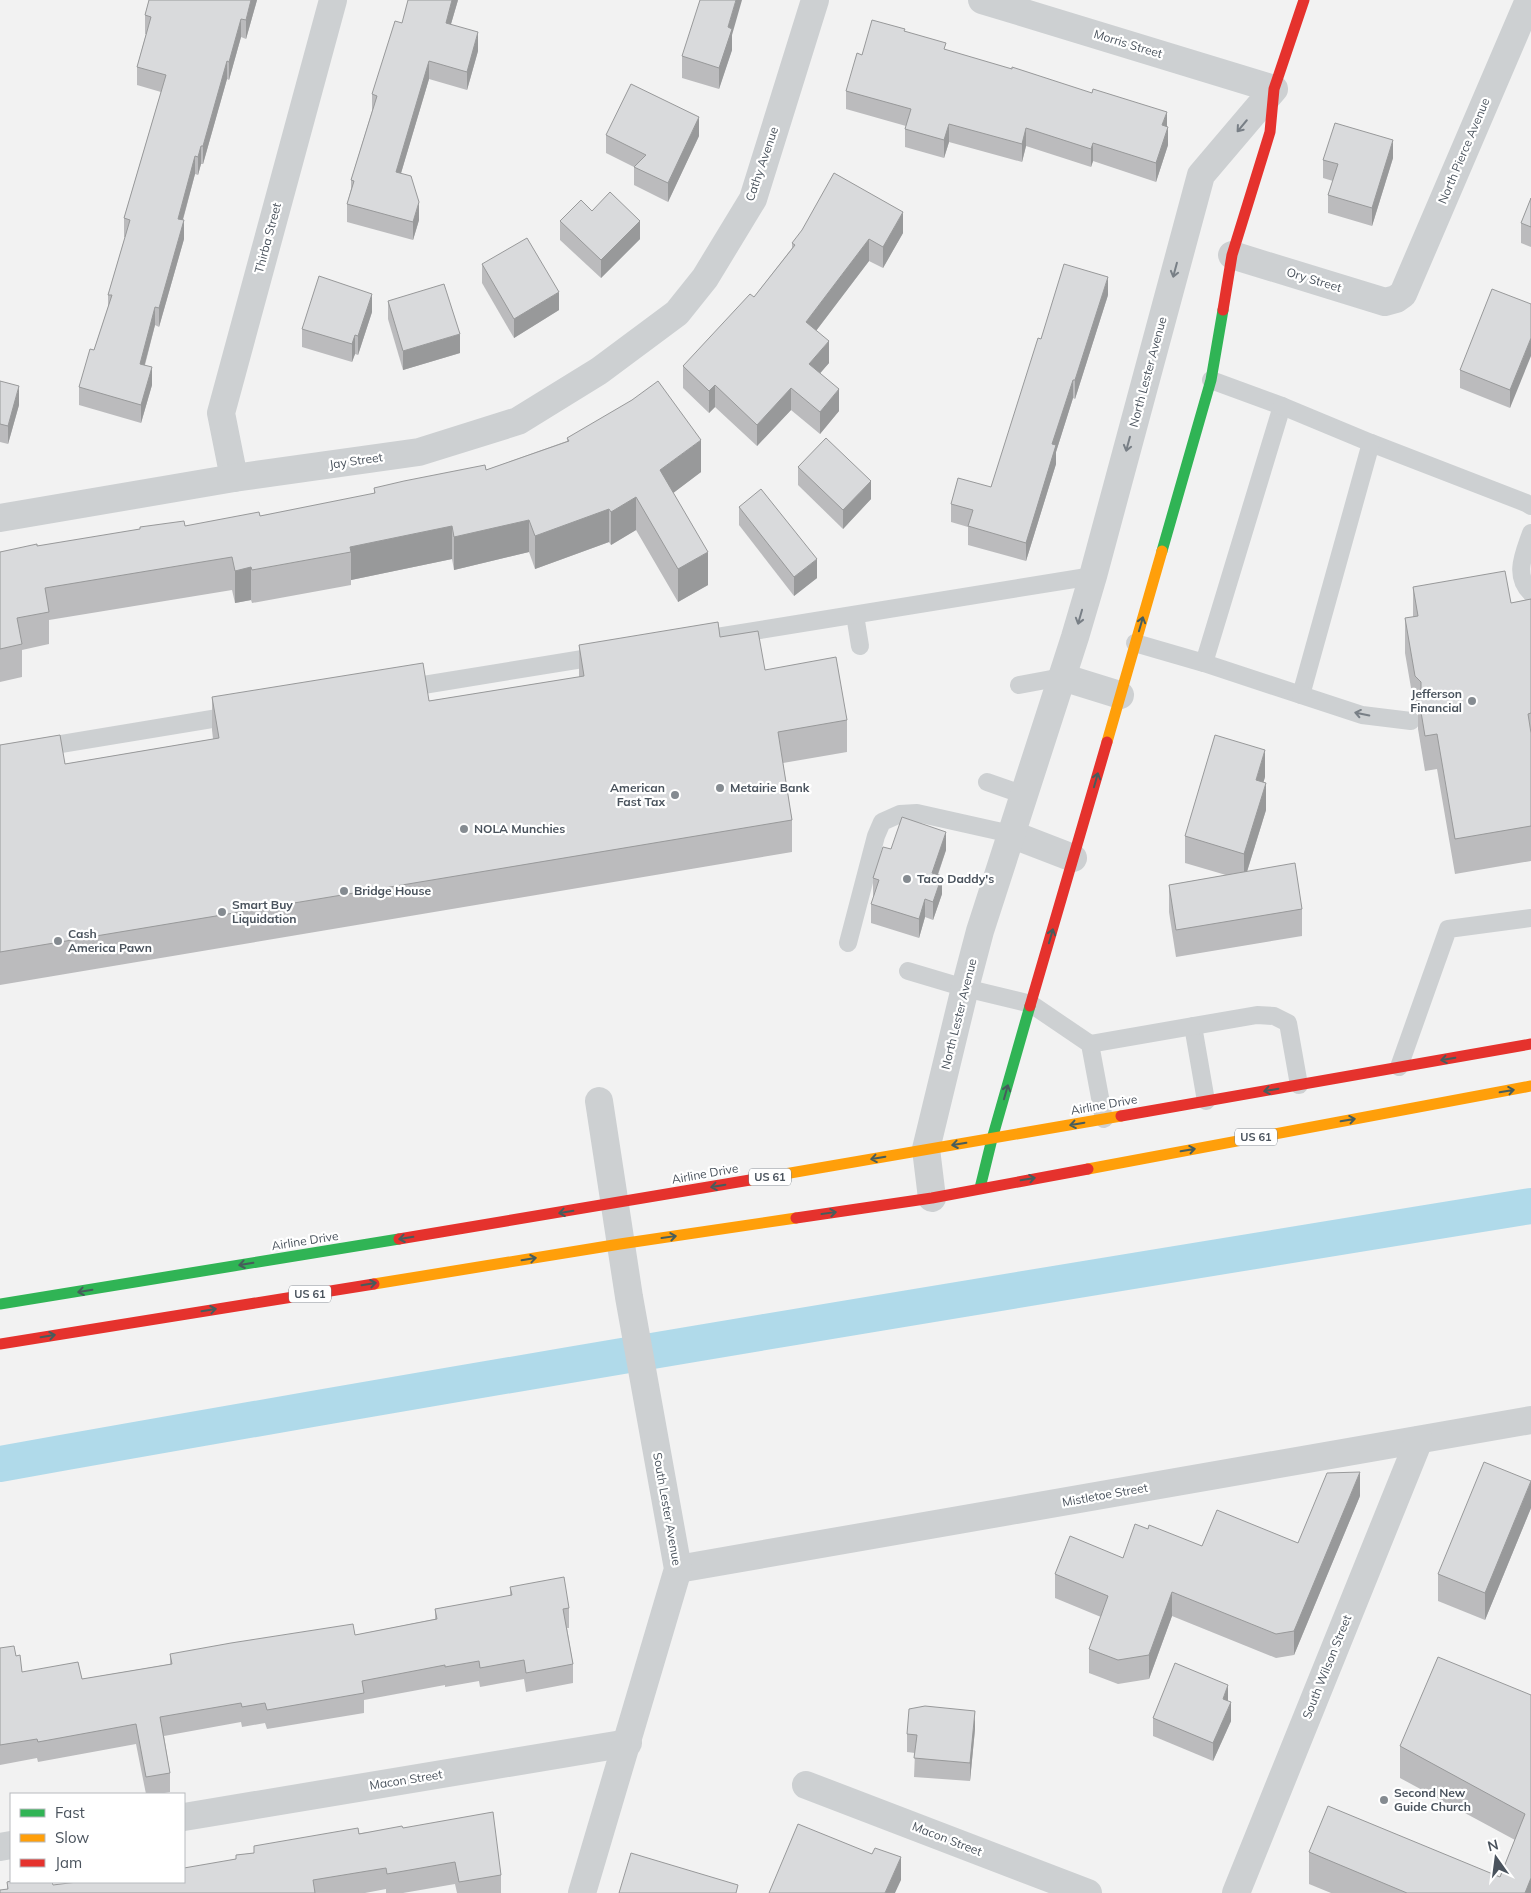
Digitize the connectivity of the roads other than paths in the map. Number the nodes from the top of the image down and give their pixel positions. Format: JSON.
{"nodes":[{"id":1,"x":333,"y":0,"type":"edge"},
{"id":2,"x":815,"y":0,"type":"edge"},
{"id":3,"x":982,"y":0,"type":"edge"},
{"id":4,"x":1304,"y":0,"type":"edge"},
{"id":5,"x":1529,"y":0,"type":"edge"},
{"id":6,"x":1274,"y":89,"type":"junction"},
{"id":7,"x":1232,"y":255,"type":"junction"},
{"id":8,"x":1396,"y":299,"type":"joint"},
{"id":9,"x":677,"y":313,"type":"joint"},
{"id":10,"x":1211,"y":380,"type":"junction"},
{"id":11,"x":1282,"y":406,"type":"junction"},
{"id":12,"x":1371,"y":443,"type":"junction"},
{"id":13,"x":234,"y":478,"type":"junction"},
{"id":14,"x":1531,"y":506,"type":"edge"},
{"id":15,"x":0,"y":518,"type":"edge"},
{"id":16,"x":1531,"y":533,"type":"edge"},
{"id":17,"x":1092,"y":576,"type":"junction"},
{"id":18,"x":1531,"y":593,"type":"edge"},
{"id":19,"x":855,"y":614,"type":"junction"},
{"id":20,"x":678,"y":643,"type":"edge"},
{"id":21,"x":1136,"y":643,"type":"junction"},
{"id":22,"x":860,"y":646,"type":"dead end"},
{"id":23,"x":619,"y":653,"type":"edge"},
{"id":24,"x":1204,"y":663,"type":"junction"},
{"id":25,"x":1062,"y":677,"type":"junction"},
{"id":26,"x":1019,"y":685,"type":"dead end"},
{"id":27,"x":393,"y":690,"type":"edge"},
{"id":28,"x":1120,"y":695,"type":"junction"},
{"id":29,"x":1302,"y":696,"type":"junction"},
{"id":30,"x":256,"y":712,"type":"edge"},
{"id":31,"x":1411,"y":720,"type":"dead end"},
{"id":32,"x":0,"y":754,"type":"edge"},
{"id":33,"x":987,"y":782,"type":"dead end"},
{"id":34,"x":1024,"y":794,"type":"junction"},
{"id":35,"x":1012,"y":834,"type":"junction"},
{"id":36,"x":1073,"y":858,"type":"junction"},
{"id":37,"x":1531,"y":918,"type":"edge"},
{"id":38,"x":848,"y":943,"type":"dead end"},
{"id":39,"x":908,"y":970,"type":"dead end"},
{"id":40,"x":965,"y":988,"type":"junction"},
{"id":41,"x":1031,"y":1004,"type":"junction"},
{"id":42,"x":1193,"y":1026,"type":"junction"},
{"id":43,"x":1090,"y":1044,"type":"junction"},
{"id":44,"x":1531,"y":1044,"type":"edge"},
{"id":45,"x":1399,"y":1067,"type":"junction"},
{"id":46,"x":1299,"y":1085,"type":"junction"},
{"id":47,"x":1531,"y":1086,"type":"edge"},
{"id":48,"x":599,"y":1101,"type":"dead end"},
{"id":49,"x":1206,"y":1101,"type":"junction"},
{"id":50,"x":1104,"y":1119,"type":"junction"},
{"id":51,"x":992,"y":1139,"type":"junction"},
{"id":52,"x":926,"y":1149,"type":"junction"},
{"id":53,"x":980,"y":1188,"type":"junction"},
{"id":54,"x":932,"y":1198,"type":"junction"},
{"id":55,"x":615,"y":1204,"type":"junction"},
{"id":56,"x":620,"y":1244,"type":"junction"},
{"id":57,"x":0,"y":1304,"type":"edge"},
{"id":58,"x":0,"y":1344,"type":"edge"},
{"id":59,"x":1531,"y":1420,"type":"edge"},
{"id":60,"x":1419,"y":1440,"type":"junction"},
{"id":61,"x":678,"y":1569,"type":"junction"},
{"id":62,"x":628,"y":1743,"type":"junction"},
{"id":63,"x":806,"y":1785,"type":"dead end"},
{"id":64,"x":185,"y":1817,"type":"edge"},
{"id":65,"x":582,"y":1893,"type":"edge"},
{"id":66,"x":1088,"y":1893,"type":"edge"},
{"id":67,"x":1236,"y":1893,"type":"edge"}],
"edges":[{"from":1,"to":13,"type":"street","name":"Thirba Street"},
{"from":2,"to":9,"type":"street","name":"Cathy Avenue"},
{"from":3,"to":6,"type":"street","name":"Morris Street"},
{"from":4,"to":6,"type":"main road","name":"North Lester Avenue"},
{"from":5,"to":8,"type":"street","name":"North Pierce Avenue"},
{"from":6,"to":7,"type":"main road","name":"North Lester Avenue"},
{"from":6,"to":17,"type":"street","name":"North Lester Avenue","one_way":true},
{"from":7,"to":8,"type":"street","name":"Ory Street"},
{"from":7,"to":10,"type":"main road","name":"North Lester Avenue"},
{"from":9,"to":13,"type":"street","name":"Jay Street"},
{"from":10,"to":11,"type":"lane"},
{"from":21,"to":10,"type":"main road","name":"North Lester Avenue","one_way":true},
{"from":11,"to":12,"type":"lane"},
{"from":11,"to":24,"type":"lane"},
{"from":12,"to":14,"type":"lane"},
{"from":12,"to":29,"type":"lane"},
{"from":13,"to":15,"type":"street","name":"Jay Street"},
{"from":16,"to":18,"type":"lane"},
{"from":17,"to":19,"type":"lane"},
{"from":17,"to":25,"type":"street","name":"North Lester Avenue","one_way":true},
{"from":19,"to":20,"type":"lane"},
{"from":19,"to":22,"type":"lane"},
{"from":21,"to":24,"type":"lane"},
{"from":21,"to":28,"type":"main road","name":"North Lester Avenue"},
{"from":23,"to":27,"type":"lane"},
{"from":24,"to":29,"type":"lane"},
{"from":25,"to":26,"type":"lane"},
{"from":25,"to":28,"type":"street"},
{"from":25,"to":34,"type":"street","name":"North Lester Avenue"},
{"from":36,"to":28,"type":"main road","name":"North Lester Avenue","one_way":true},
{"from":31,"to":29,"type":"lane","one_way":true},
{"from":30,"to":32,"type":"lane"},
{"from":33,"to":34,"type":"lane"},
{"from":34,"to":35,"type":"street","name":"North Lester Avenue"},
{"from":35,"to":36,"type":"street"},
{"from":35,"to":38,"type":"lane"},
{"from":35,"to":40,"type":"street","name":"North Lester Avenue"},
{"from":41,"to":36,"type":"main road","name":"North Lester Avenue","one_way":true},
{"from":37,"to":45,"type":"lane"},
{"from":39,"to":40,"type":"lane"},
{"from":40,"to":41,"type":"lane"},
{"from":40,"to":52,"type":"street","name":"North Lester Avenue"},
{"from":41,"to":43,"type":"lane"},
{"from":51,"to":41,"type":"main road","name":"North Lester Avenue","one_way":true},
{"from":42,"to":43,"type":"lane"},
{"from":42,"to":46,"type":"lane"},
{"from":42,"to":49,"type":"lane"},
{"from":43,"to":50,"type":"lane"},
{"from":44,"to":45,"type":"main road","name":"Airline Drive","number":"US 61","one_way":true},
{"from":45,"to":46,"type":"main road","name":"Airline Drive","number":"US 61"},
{"from":46,"to":49,"type":"main road","name":"Airline Drive","number":"US 61","one_way":true},
{"from":53,"to":47,"type":"main road","number":"US 61","one_way":true},
{"from":48,"to":55,"type":"street","name":"South Lester Avenue"},
{"from":49,"to":50,"type":"main road","name":"Airline Drive","number":"US 61"},
{"from":50,"to":51,"type":"main road","name":"Airline Drive","number":"US 61","one_way":true},
{"from":51,"to":52,"type":"main road","name":"Airline Drive","number":"US 61","one_way":true},
{"from":51,"to":53,"type":"main road","name":"North Lester Avenue"},
{"from":52,"to":54,"type":"street","name":"North Lester Avenue"},
{"from":52,"to":55,"type":"main road","name":"Airline Drive","number":"US 61","one_way":true},
{"from":53,"to":54,"type":"main road","number":"US 61"},
{"from":56,"to":54,"type":"main road","number":"US 61","one_way":true},
{"from":55,"to":56,"type":"street","name":"South Lester Avenue"},
{"from":55,"to":57,"type":"main road","name":"Airline Drive","number":"US 61","one_way":true},
{"from":58,"to":56,"type":"main road","number":"US 61","one_way":true},
{"from":56,"to":61,"type":"street","name":"South Lester Avenue"},
{"from":59,"to":60,"type":"street","name":"Mistletoe Street"},
{"from":60,"to":61,"type":"street","name":"Mistletoe Street"},
{"from":60,"to":67,"type":"street","name":"South Wilson Street"},
{"from":61,"to":62,"type":"street","name":"South Lester Avenue"},
{"from":62,"to":64,"type":"street","name":"Macon Street"},
{"from":62,"to":65,"type":"street","name":"South Lester Avenue"},
{"from":63,"to":66,"type":"street","name":"Macon Street"}]}
